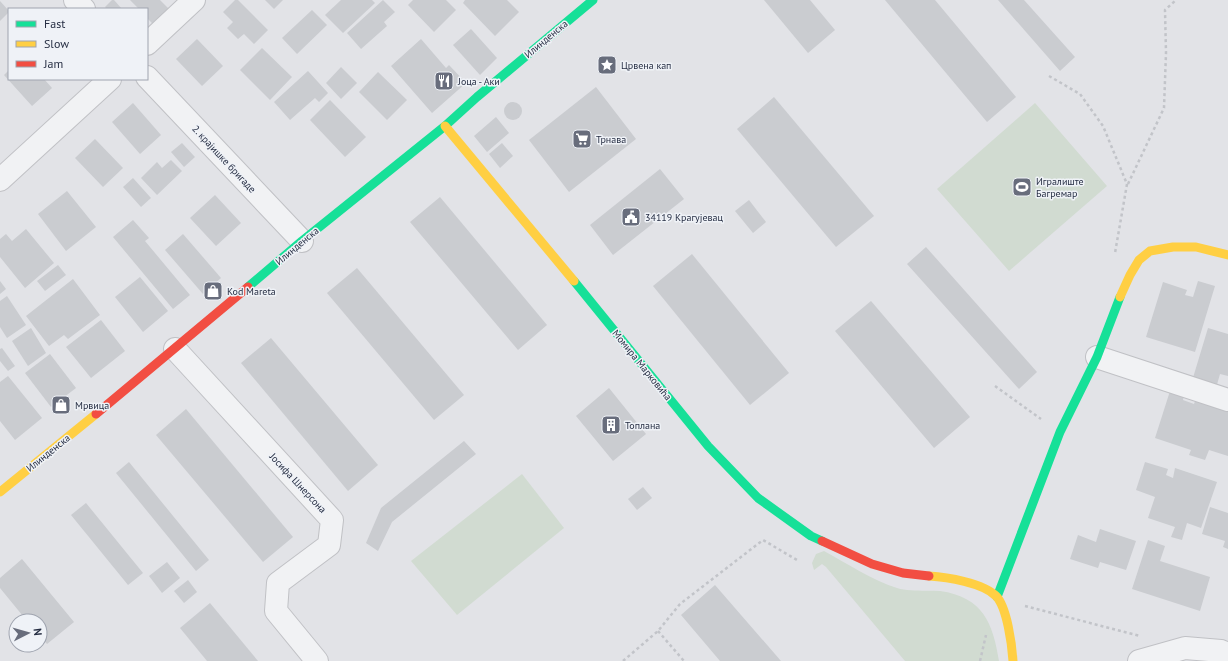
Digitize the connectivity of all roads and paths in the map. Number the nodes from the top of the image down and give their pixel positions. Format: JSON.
{"nodes":[{"id":1,"x":75,"y":0,"type":"edge"},
{"id":2,"x":194,"y":0,"type":"edge"},
{"id":3,"x":593,"y":0,"type":"edge"},
{"id":4,"x":1176,"y":0,"type":"edge"},
{"id":5,"x":83,"y":8,"type":"edge"},
{"id":6,"x":148,"y":43,"type":"edge"},
{"id":7,"x":1049,"y":76,"type":"dead end"},
{"id":8,"x":148,"y":78,"type":"edge"},
{"id":9,"x":109,"y":80,"type":"edge"},
{"id":10,"x":445,"y":126,"type":"junction"},
{"id":11,"x":0,"y":180,"type":"edge"},
{"id":12,"x":1127,"y":184,"type":"junction"},
{"id":13,"x":302,"y":241,"type":"junction"},
{"id":14,"x":1228,"y":255,"type":"edge"},
{"id":15,"x":1114,"y":258,"type":"dead end"},
{"id":16,"x":175,"y":349,"type":"junction"},
{"id":17,"x":1097,"y":357,"type":"junction"},
{"id":18,"x":995,"y":386,"type":"dead end"},
{"id":19,"x":1228,"y":400,"type":"edge"},
{"id":20,"x":1060,"y":432,"type":"junction"},
{"id":21,"x":0,"y":492,"type":"edge"},
{"id":22,"x":797,"y":560,"type":"dead end"},
{"id":23,"x":997,"y":597,"type":"junction"},
{"id":24,"x":658,"y":631,"type":"junction"},
{"id":25,"x":1140,"y":636,"type":"dead end"},
{"id":26,"x":1228,"y":654,"type":"edge"},
{"id":27,"x":317,"y":661,"type":"edge"},
{"id":28,"x":623,"y":661,"type":"edge"},
{"id":29,"x":684,"y":661,"type":"edge"},
{"id":30,"x":1013,"y":661,"type":"edge"},
{"id":31,"x":1139,"y":661,"type":"edge"}],
"edges":[{"from":1,"to":5,"type":"street"},
{"from":2,"to":6,"type":"street"},
{"from":3,"to":10,"type":"street","name":"Илинденска"},
{"from":4,"to":12,"type":"path"},
{"from":7,"to":12,"type":"path"},
{"from":8,"to":13,"type":"street","name":"2. крајишке бригаде"},
{"from":9,"to":11,"type":"street"},
{"from":10,"to":13,"type":"street","name":"Илинденска"},
{"from":10,"to":23,"type":"street","name":"Момира Марковића"},
{"from":12,"to":15,"type":"path"},
{"from":13,"to":16,"type":"street","name":"Илинденска"},
{"from":14,"to":17,"type":"street"},
{"from":16,"to":21,"type":"street","name":"Илинденска"},
{"from":16,"to":27,"type":"street","name":"Јосифа Шнерсона"},
{"from":17,"to":19,"type":"street"},
{"from":17,"to":20,"type":"street"},
{"from":18,"to":20,"type":"path"},
{"from":20,"to":23,"type":"street"},
{"from":22,"to":24,"type":"path"},
{"from":23,"to":25,"type":"path"},
{"from":23,"to":30,"type":"street"},
{"from":24,"to":28,"type":"path"},
{"from":24,"to":29,"type":"path"},
{"from":26,"to":31,"type":"street"}]}
